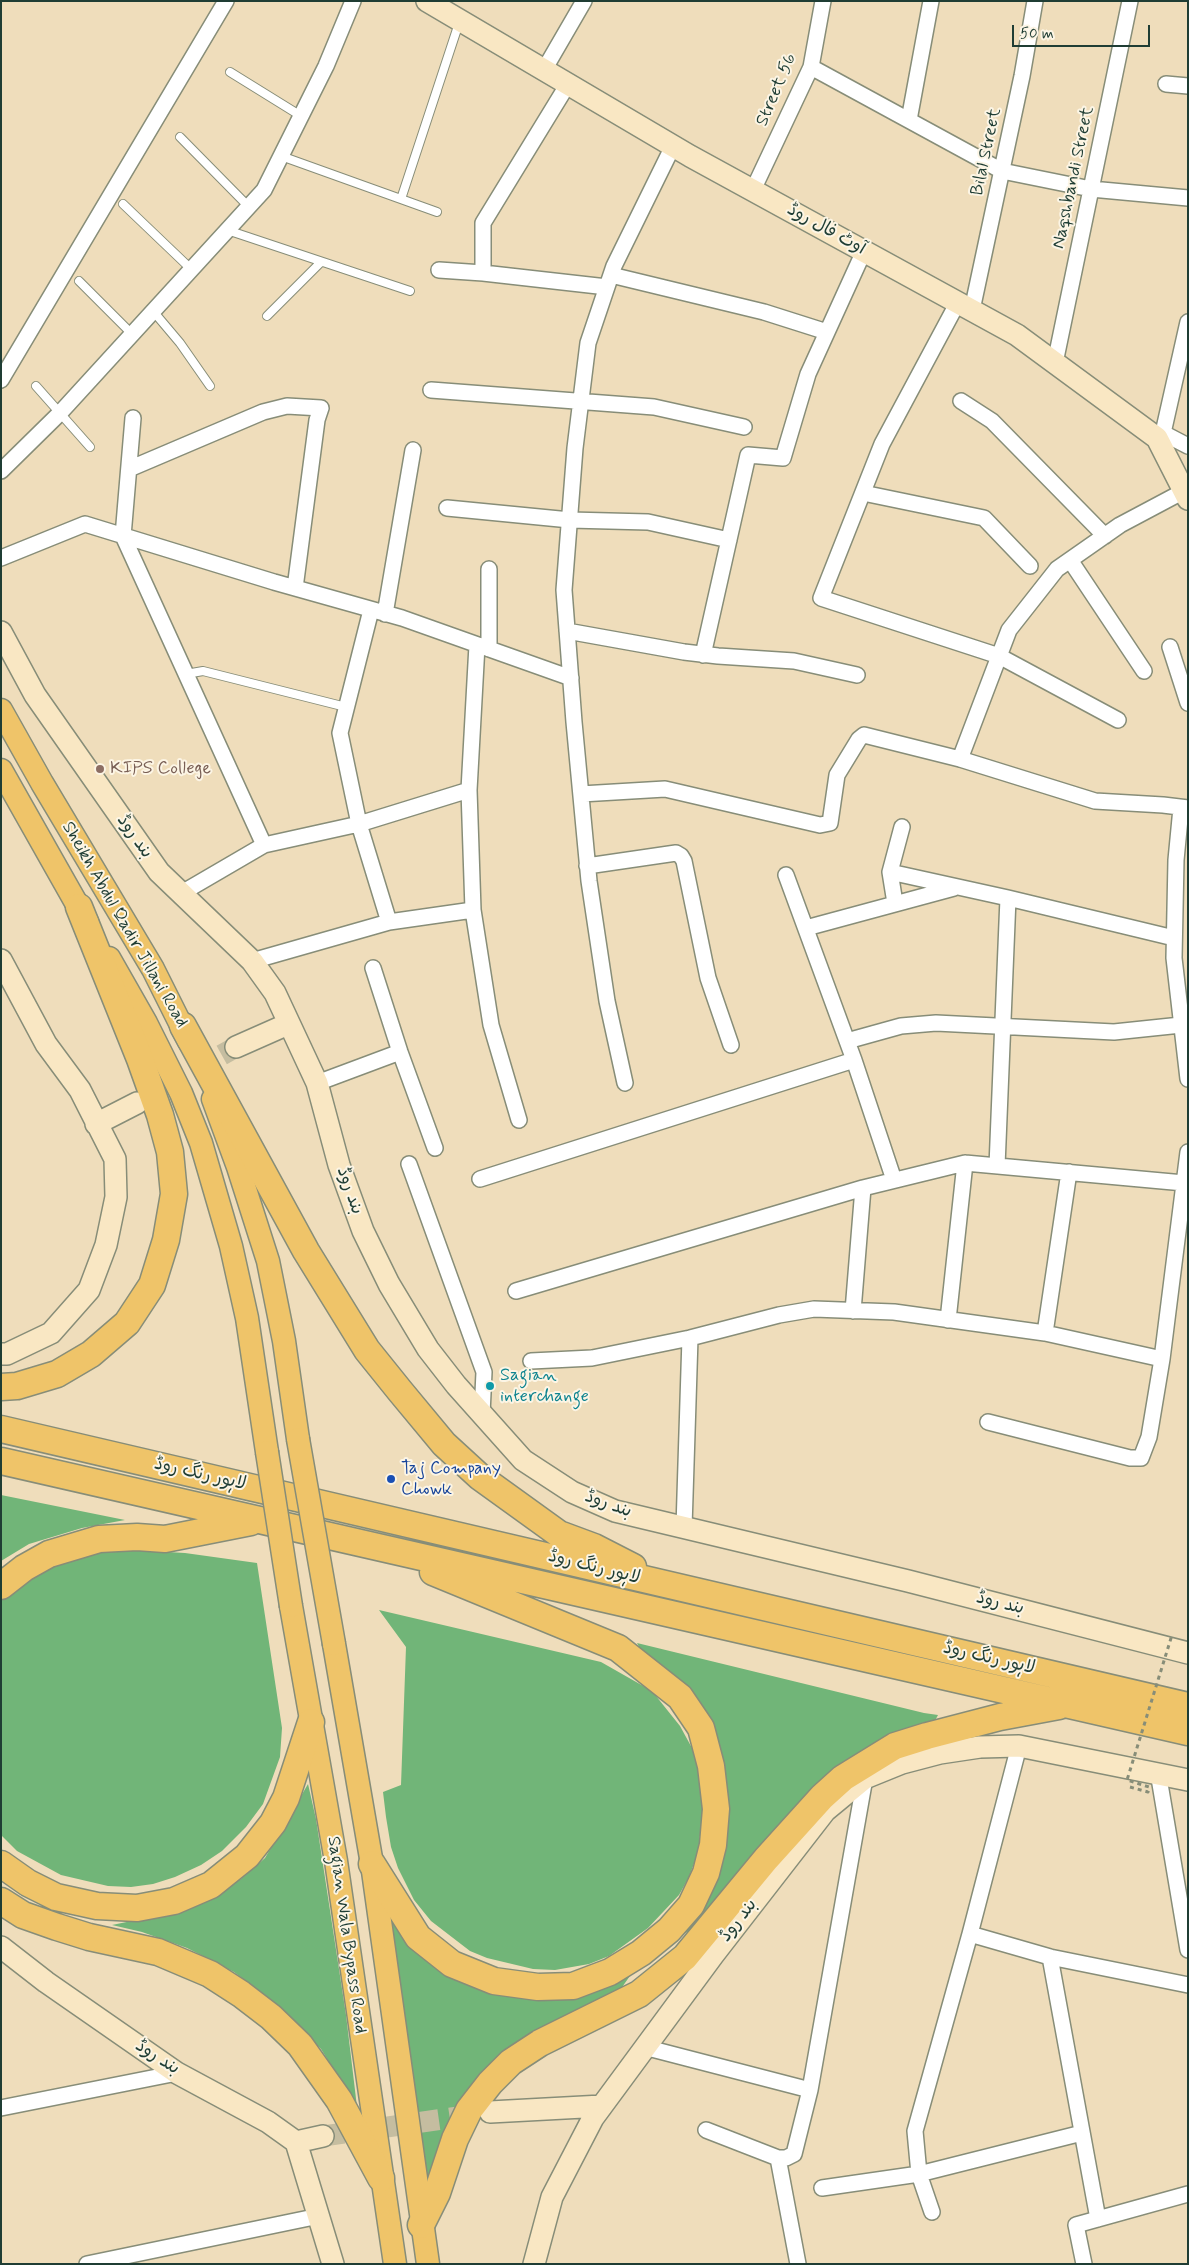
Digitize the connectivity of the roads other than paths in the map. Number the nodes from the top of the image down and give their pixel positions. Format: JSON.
{"nodes":[{"id":1,"x":226,"y":1,"type":"edge"},
{"id":2,"x":353,"y":1,"type":"edge"},
{"id":3,"x":584,"y":1,"type":"edge"},
{"id":4,"x":823,"y":1,"type":"edge"},
{"id":5,"x":931,"y":1,"type":"edge"},
{"id":6,"x":1034,"y":1,"type":"edge"},
{"id":7,"x":1130,"y":1,"type":"edge"},
{"id":8,"x":444,"y":9,"type":"edge"},
{"id":9,"x":811,"y":67,"type":"junction"},
{"id":10,"x":544,"y":70,"type":"junction"},
{"id":11,"x":230,"y":72,"type":"dead end"},
{"id":12,"x":568,"y":84,"type":"junction"},
{"id":13,"x":1166,"y":84,"type":"dead end"},
{"id":14,"x":1188,"y":86,"type":"edge"},
{"id":15,"x":301,"y":116,"type":"junction"},
{"id":16,"x":909,"y":120,"type":"junction"},
{"id":17,"x":180,"y":137,"type":"dead end"},
{"id":18,"x":673,"y":146,"type":"junction"},
{"id":19,"x":281,"y":156,"type":"junction"},
{"id":20,"x":1002,"y":171,"type":"junction"},
{"id":21,"x":753,"y":190,"type":"junction"},
{"id":22,"x":1091,"y":190,"type":"junction"},
{"id":23,"x":1188,"y":198,"type":"edge"},
{"id":24,"x":401,"y":199,"type":"junction"},
{"id":25,"x":123,"y":204,"type":"dead end"},
{"id":26,"x":249,"y":206,"type":"junction"},
{"id":27,"x":437,"y":212,"type":"dead end"},
{"id":28,"x":227,"y":230,"type":"junction"},
{"id":29,"x":864,"y":251,"type":"junction"},
{"id":30,"x":321,"y":262,"type":"junction"},
{"id":31,"x":191,"y":269,"type":"junction"},
{"id":32,"x":439,"y":270,"type":"dead end"},
{"id":33,"x":483,"y":273,"type":"junction"},
{"id":34,"x":79,"y":281,"type":"dead end"},
{"id":35,"x":609,"y":281,"type":"junction"},
{"id":36,"x":410,"y":291,"type":"dead end"},
{"id":37,"x":965,"y":306,"type":"junction"},
{"id":38,"x":153,"y":311,"type":"junction"},
{"id":39,"x":267,"y":316,"type":"dead end"},
{"id":40,"x":1188,"y":322,"type":"edge"},
{"id":41,"x":828,"y":332,"type":"junction"},
{"id":42,"x":132,"y":334,"type":"junction"},
{"id":43,"x":1055,"y":363,"type":"junction"},
{"id":44,"x":1,"y":380,"type":"edge"},
{"id":45,"x":36,"y":386,"type":"dead end"},
{"id":46,"x":210,"y":386,"type":"dead end"},
{"id":47,"x":431,"y":390,"type":"dead end"},
{"id":48,"x":961,"y":401,"type":"dead end"},
{"id":49,"x":581,"y":402,"type":"junction"},
{"id":50,"x":60,"y":413,"type":"junction"},
{"id":51,"x":133,"y":418,"type":"dead end"},
{"id":52,"x":744,"y":427,"type":"dead end"},
{"id":53,"x":1160,"y":436,"type":"junction"},
{"id":54,"x":1188,"y":446,"type":"edge"},
{"id":55,"x":90,"y":447,"type":"dead end"},
{"id":56,"x":413,"y":450,"type":"dead end"},
{"id":57,"x":129,"y":469,"type":"junction"},
{"id":58,"x":1,"y":471,"type":"edge"},
{"id":59,"x":863,"y":493,"type":"junction"},
{"id":60,"x":1186,"y":495,"type":"edge"},
{"id":61,"x":447,"y":508,"type":"dead end"},
{"id":62,"x":570,"y":520,"type":"junction"},
{"id":63,"x":123,"y":536,"type":"junction"},
{"id":64,"x":1104,"y":536,"type":"junction"},
{"id":65,"x":729,"y":540,"type":"junction"},
{"id":66,"x":1,"y":558,"type":"edge"},
{"id":67,"x":1070,"y":560,"type":"junction"},
{"id":68,"x":1030,"y":566,"type":"dead end"},
{"id":69,"x":489,"y":569,"type":"dead end"},
{"id":70,"x":295,"y":588,"type":"junction"},
{"id":71,"x":378,"y":612,"type":"junction"},
{"id":72,"x":567,"y":631,"type":"junction"},
{"id":73,"x":1,"y":632,"type":"edge"},
{"id":74,"x":483,"y":647,"type":"junction"},
{"id":75,"x":1170,"y":647,"type":"dead end"},
{"id":76,"x":703,"y":654,"type":"junction"},
{"id":77,"x":999,"y":656,"type":"junction"},
{"id":78,"x":1144,"y":671,"type":"dead end"},
{"id":79,"x":186,"y":674,"type":"junction"},
{"id":80,"x":857,"y":675,"type":"dead end"},
{"id":81,"x":571,"y":678,"type":"junction"},
{"id":82,"x":1188,"y":703,"type":"edge"},
{"id":83,"x":346,"y":707,"type":"junction"},
{"id":84,"x":1,"y":710,"type":"edge"},
{"id":85,"x":1118,"y":720,"type":"dead end"},
{"id":86,"x":960,"y":759,"type":"junction"},
{"id":87,"x":1,"y":770,"type":"edge"},
{"id":88,"x":469,"y":790,"type":"junction"},
{"id":89,"x":581,"y":794,"type":"junction"},
{"id":90,"x":1185,"y":808,"type":"edge"},
{"id":91,"x":359,"y":824,"type":"junction"},
{"id":92,"x":902,"y":827,"type":"dead end"},
{"id":93,"x":264,"y":845,"type":"junction"},
{"id":94,"x":588,"y":866,"type":"junction"},
{"id":95,"x":890,"y":872,"type":"junction"},
{"id":96,"x":786,"y":875,"type":"dead end"},
{"id":97,"x":956,"y":887,"type":"junction"},
{"id":98,"x":180,"y":894,"type":"junction"},
{"id":99,"x":1008,"y":898,"type":"junction"},
{"id":100,"x":895,"y":903,"type":"junction"},
{"id":101,"x":79,"y":907,"type":"junction"},
{"id":102,"x":473,"y":910,"type":"junction"},
{"id":103,"x":389,"y":922,"type":"junction"},
{"id":104,"x":806,"y":928,"type":"junction"},
{"id":105,"x":1174,"y":938,"type":"junction"},
{"id":106,"x":1,"y":960,"type":"edge"},
{"id":107,"x":252,"y":961,"type":"junction"},
{"id":108,"x":372,"y":968,"type":"dead end"},
{"id":109,"x":288,"y":1024,"type":"junction"},
{"id":110,"x":1004,"y":1025,"type":"junction"},
{"id":111,"x":1181,"y":1025,"type":"junction"},
{"id":112,"x":183,"y":1026,"type":"junction"},
{"id":113,"x":847,"y":1041,"type":"junction"},
{"id":114,"x":731,"y":1045,"type":"dead end"},
{"id":115,"x":236,"y":1047,"type":"tunnel mouth"},
{"id":116,"x":400,"y":1052,"type":"junction"},
{"id":117,"x":854,"y":1060,"type":"junction"},
{"id":118,"x":1188,"y":1079,"type":"edge"},
{"id":119,"x":625,"y":1083,"type":"dead end"},
{"id":120,"x":317,"y":1084,"type":"junction"},
{"id":121,"x":137,"y":1103,"type":"tunnel mouth"},
{"id":122,"x":519,"y":1120,"type":"dead end"},
{"id":123,"x":96,"y":1124,"type":"junction"},
{"id":124,"x":435,"y":1148,"type":"dead end"},
{"id":125,"x":1188,"y":1152,"type":"edge"},
{"id":126,"x":964,"y":1163,"type":"junction"},
{"id":127,"x":409,"y":1164,"type":"dead end"},
{"id":128,"x":997,"y":1166,"type":"junction"},
{"id":129,"x":1069,"y":1172,"type":"junction"},
{"id":130,"x":480,"y":1179,"type":"dead end"},
{"id":131,"x":894,"y":1180,"type":"junction"},
{"id":132,"x":1184,"y":1183,"type":"junction"},
{"id":133,"x":863,"y":1188,"type":"junction"},
{"id":134,"x":516,"y":1291,"type":"dead end"},
{"id":135,"x":852,"y":1310,"type":"junction"},
{"id":136,"x":948,"y":1320,"type":"junction"},
{"id":137,"x":1046,"y":1334,"type":"junction"},
{"id":138,"x":690,"y":1338,"type":"junction"},
{"id":139,"x":1,"y":1354,"type":"edge"},
{"id":140,"x":1162,"y":1359,"type":"junction"},
{"id":141,"x":531,"y":1361,"type":"dead end"},
{"id":142,"x":1,"y":1387,"type":"edge"},
{"id":143,"x":482,"y":1414,"type":"junction"},
{"id":144,"x":988,"y":1422,"type":"dead end"},
{"id":145,"x":1,"y":1429,"type":"edge"},
{"id":146,"x":1,"y":1461,"type":"edge"},
{"id":147,"x":259,"y":1520,"type":"junction"},
{"id":148,"x":684,"y":1528,"type":"junction"},
{"id":149,"x":370,"y":1544,"type":"junction"},
{"id":150,"x":1,"y":1586,"type":"edge"},
{"id":151,"x":672,"y":1587,"type":"junction"},
{"id":152,"x":291,"y":1606,"type":"joint"},
{"id":153,"x":334,"y":1644,"type":"joint"},
{"id":154,"x":1188,"y":1653,"type":"edge"},
{"id":155,"x":1070,"y":1704,"type":"junction"},
{"id":156,"x":1188,"y":1706,"type":"edge"},
{"id":157,"x":312,"y":1722,"type":"junction"},
{"id":158,"x":1188,"y":1732,"type":"edge"},
{"id":159,"x":1019,"y":1746,"type":"junction"},
{"id":160,"x":1158,"y":1772,"type":"junction"},
{"id":161,"x":865,"y":1778,"type":"junction"},
{"id":162,"x":1188,"y":1780,"type":"edge"},
{"id":163,"x":1,"y":1864,"type":"edge"},
{"id":164,"x":372,"y":1864,"type":"junction"},
{"id":165,"x":1,"y":1901,"type":"edge"},
{"id":166,"x":970,"y":1934,"type":"junction"},
{"id":167,"x":1,"y":1947,"type":"edge"},
{"id":168,"x":1188,"y":1950,"type":"edge"},
{"id":169,"x":1050,"y":1957,"type":"junction"},
{"id":170,"x":1188,"y":1985,"type":"edge"},
{"id":171,"x":644,"y":2047,"type":"junction"},
{"id":172,"x":178,"y":2073,"type":"junction"},
{"id":173,"x":810,"y":2090,"type":"junction"},
{"id":174,"x":602,"y":2106,"type":"junction"},
{"id":175,"x":1,"y":2108,"type":"edge"},
{"id":176,"x":490,"y":2112,"type":"tunnel mouth"},
{"id":177,"x":706,"y":2130,"type":"dead end"},
{"id":178,"x":1082,"y":2133,"type":"junction"},
{"id":179,"x":323,"y":2136,"type":"tunnel mouth"},
{"id":180,"x":296,"y":2142,"type":"junction"},
{"id":181,"x":778,"y":2158,"type":"junction"},
{"id":182,"x":919,"y":2174,"type":"junction"},
{"id":183,"x":381,"y":2178,"type":"junction"},
{"id":184,"x":822,"y":2188,"type":"dead end"},
{"id":185,"x":1188,"y":2194,"type":"edge"},
{"id":186,"x":932,"y":2212,"type":"dead end"},
{"id":187,"x":318,"y":2216,"type":"junction"},
{"id":188,"x":1098,"y":2219,"type":"junction"},
{"id":189,"x":421,"y":2225,"type":"junction"},
{"id":190,"x":87,"y":2264,"type":"edge"},
{"id":191,"x":333,"y":2264,"type":"edge"},
{"id":192,"x":395,"y":2264,"type":"edge"},
{"id":193,"x":428,"y":2264,"type":"edge"},
{"id":194,"x":534,"y":2264,"type":"edge"},
{"id":195,"x":798,"y":2264,"type":"edge"},
{"id":196,"x":1084,"y":2264,"type":"edge"}],
"edges":[{"from":1,"to":44,"type":"street"},
{"from":2,"to":15,"type":"street"},
{"from":3,"to":10,"type":"street"},
{"from":4,"to":9,"type":"street","name":"Street 56"},
{"from":5,"to":16,"type":"street"},
{"from":6,"to":20,"type":"street","name":"Bilal Street"},
{"from":7,"to":22,"type":"street","name":"Naqshbandi Street"},
{"from":8,"to":10,"type":"main road","name":"آوٹ فال روڈ"},
{"from":8,"to":24,"type":"lane"},
{"from":9,"to":16,"type":"street"},
{"from":9,"to":21,"type":"street","name":"Street 56"},
{"from":10,"to":12,"type":"main road","name":"آوٹ فال روڈ"},
{"from":11,"to":15,"type":"lane"},
{"from":12,"to":18,"type":"main road","name":"آوٹ فال روڈ"},
{"from":12,"to":33,"type":"street"},
{"from":13,"to":14,"type":"street"},
{"from":15,"to":19,"type":"street"},
{"from":16,"to":20,"type":"street"},
{"from":17,"to":26,"type":"lane"},
{"from":18,"to":21,"type":"main road","name":"آوٹ فال روڈ"},
{"from":18,"to":35,"type":"street"},
{"from":19,"to":24,"type":"lane"},
{"from":19,"to":26,"type":"street"},
{"from":20,"to":22,"type":"street"},
{"from":20,"to":37,"type":"street","name":"Bilal Street"},
{"from":21,"to":29,"type":"main road","name":"آوٹ فال روڈ"},
{"from":22,"to":23,"type":"street"},
{"from":22,"to":43,"type":"street","name":"Naqshbandi Street"},
{"from":24,"to":27,"type":"lane"},
{"from":25,"to":31,"type":"lane"},
{"from":26,"to":28,"type":"street"},
{"from":28,"to":30,"type":"lane"},
{"from":28,"to":31,"type":"street"},
{"from":29,"to":37,"type":"main road","name":"آوٹ فال روڈ"},
{"from":29,"to":41,"type":"street"},
{"from":30,"to":36,"type":"lane"},
{"from":30,"to":39,"type":"lane"},
{"from":31,"to":38,"type":"street"},
{"from":32,"to":33,"type":"street"},
{"from":33,"to":35,"type":"street"},
{"from":34,"to":42,"type":"lane"},
{"from":35,"to":41,"type":"street"},
{"from":35,"to":49,"type":"street"},
{"from":37,"to":43,"type":"main road","name":"آوٹ فال روڈ"},
{"from":37,"to":59,"type":"street","name":"Bilal Street"},
{"from":38,"to":42,"type":"street"},
{"from":38,"to":46,"type":"lane"},
{"from":40,"to":53,"type":"street"},
{"from":41,"to":65,"type":"street"},
{"from":42,"to":50,"type":"street"},
{"from":43,"to":53,"type":"main road","name":"آوٹ فال روڈ"},
{"from":45,"to":50,"type":"lane"},
{"from":47,"to":49,"type":"street"},
{"from":48,"to":64,"type":"street"},
{"from":49,"to":52,"type":"street"},
{"from":49,"to":62,"type":"street"},
{"from":50,"to":55,"type":"lane"},
{"from":50,"to":58,"type":"street"},
{"from":51,"to":57,"type":"street"},
{"from":53,"to":54,"type":"street"},
{"from":53,"to":60,"type":"main road","name":"آوٹ فال روڈ"},
{"from":56,"to":71,"type":"street"},
{"from":57,"to":63,"type":"street"},
{"from":57,"to":70,"type":"street"},
{"from":59,"to":68,"type":"street"},
{"from":59,"to":77,"type":"street","name":"Bilal Street"},
{"from":60,"to":64,"type":"street"},
{"from":61,"to":62,"type":"street"},
{"from":62,"to":65,"type":"street"},
{"from":62,"to":72,"type":"street"},
{"from":63,"to":66,"type":"street"},
{"from":63,"to":70,"type":"street"},
{"from":63,"to":79,"type":"street"},
{"from":64,"to":67,"type":"street"},
{"from":65,"to":76,"type":"street"},
{"from":67,"to":77,"type":"street"},
{"from":67,"to":78,"type":"street"},
{"from":69,"to":74,"type":"street"},
{"from":70,"to":71,"type":"street"},
{"from":71,"to":74,"type":"street"},
{"from":71,"to":83,"type":"street"},
{"from":72,"to":76,"type":"street"},
{"from":72,"to":81,"type":"street"},
{"from":73,"to":98,"type":"main road","name":"بند روڈ"},
{"from":74,"to":81,"type":"street"},
{"from":74,"to":88,"type":"street"},
{"from":75,"to":82,"type":"street"},
{"from":76,"to":80,"type":"street"},
{"from":77,"to":85,"type":"street"},
{"from":77,"to":86,"type":"street"},
{"from":79,"to":83,"type":"lane"},
{"from":79,"to":93,"type":"street"},
{"from":81,"to":89,"type":"street"},
{"from":83,"to":91,"type":"street"},
{"from":84,"to":112,"type":"main road","name":"Sheikh Abdul Qadir Jillani Road"},
{"from":86,"to":89,"type":"street"},
{"from":86,"to":90,"type":"street"},
{"from":87,"to":101,"type":"main road","name":"Sheikh Abdul Qadir Jillani Road"},
{"from":88,"to":91,"type":"street"},
{"from":88,"to":102,"type":"street"},
{"from":89,"to":94,"type":"street"},
{"from":90,"to":105,"type":"street"},
{"from":91,"to":93,"type":"street"},
{"from":91,"to":103,"type":"street"},
{"from":92,"to":95,"type":"street"},
{"from":93,"to":98,"type":"street"},
{"from":94,"to":114,"type":"street"},
{"from":94,"to":119,"type":"street"},
{"from":95,"to":97,"type":"street"},
{"from":95,"to":100,"type":"street"},
{"from":96,"to":104,"type":"street"},
{"from":97,"to":99,"type":"street"},
{"from":97,"to":100,"type":"street"},
{"from":98,"to":107,"type":"main road","name":"بند روڈ"},
{"from":99,"to":105,"type":"street"},
{"from":99,"to":110,"type":"street"},
{"from":100,"to":104,"type":"street"},
{"from":101,"to":142,"type":"highway"},
{"from":101,"to":152,"type":"main road","name":"Sheikh Abdul Qadir Jillani Road","bridge":true},
{"from":102,"to":103,"type":"street"},
{"from":102,"to":122,"type":"street"},
{"from":103,"to":107,"type":"street"},
{"from":104,"to":113,"type":"street"},
{"from":105,"to":111,"type":"street"},
{"from":106,"to":123,"type":"main road"},
{"from":107,"to":109,"type":"main road","name":"بند روڈ"},
{"from":108,"to":116,"type":"street"},
{"from":109,"to":115,"type":"main road"},
{"from":109,"to":120,"type":"main road","name":"بند روڈ"},
{"from":110,"to":111,"type":"street"},
{"from":110,"to":113,"type":"street"},
{"from":110,"to":128,"type":"street"},
{"from":111,"to":118,"type":"street"},
{"from":112,"to":151,"type":"highway"},
{"from":112,"to":153,"type":"main road","name":"Sheikh Abdul Qadir Jillani Road","bridge":true},
{"from":113,"to":117,"type":"street"},
{"from":116,"to":120,"type":"street"},
{"from":116,"to":124,"type":"street"},
{"from":117,"to":130,"type":"street"},
{"from":117,"to":131,"type":"street"},
{"from":120,"to":143,"type":"main road","name":"بند روڈ"},
{"from":121,"to":123,"type":"main road"},
{"from":123,"to":139,"type":"main road"},
{"from":125,"to":132,"type":"street"},
{"from":126,"to":128,"type":"street"},
{"from":126,"to":131,"type":"street"},
{"from":126,"to":136,"type":"street"},
{"from":127,"to":143,"type":"street"},
{"from":128,"to":129,"type":"street"},
{"from":129,"to":132,"type":"street"},
{"from":129,"to":137,"type":"street"},
{"from":131,"to":133,"type":"street"},
{"from":132,"to":140,"type":"street"},
{"from":133,"to":134,"type":"street"},
{"from":133,"to":135,"type":"street"},
{"from":135,"to":136,"type":"street"},
{"from":135,"to":138,"type":"street"},
{"from":136,"to":137,"type":"street"},
{"from":137,"to":140,"type":"street"},
{"from":138,"to":141,"type":"street"},
{"from":138,"to":148,"type":"street"},
{"from":140,"to":144,"type":"street"},
{"from":143,"to":148,"type":"main road","name":"بند روڈ"},
{"from":145,"to":151,"type":"highway","name":"لاہور رنگ روڈ","bridge":true},
{"from":146,"to":147,"type":"highway","name":"لاہور رنگ روڈ"},
{"from":147,"to":149,"type":"highway","name":"لاہور رنگ روڈ","bridge":true},
{"from":147,"to":150,"type":"highway"},
{"from":148,"to":154,"type":"main road","name":"بند روڈ"},
{"from":149,"to":155,"type":"highway","name":"لاہور رنگ روڈ"},
{"from":149,"to":164,"type":"highway"},
{"from":151,"to":156,"type":"highway","name":"لاہور رنگ روڈ"},
{"from":152,"to":157,"type":"main road","name":"Sagian Wala Bypass Road"},
{"from":153,"to":164,"type":"main road","name":"Sagian Wala Bypass Road"},
{"from":155,"to":158,"type":"highway","name":"لاہور رنگ روڈ"},
{"from":155,"to":189,"type":"highway"},
{"from":157,"to":163,"type":"highway"},
{"from":157,"to":183,"type":"main road","name":"Sagian Wala Bypass Road"},
{"from":159,"to":160,"type":"main road","name":"بند روڈ"},
{"from":159,"to":161,"type":"main road","name":"بند روڈ"},
{"from":159,"to":166,"type":"street"},
{"from":160,"to":162,"type":"main road","name":"بند روڈ"},
{"from":160,"to":168,"type":"street"},
{"from":161,"to":171,"type":"main road","name":"بند روڈ"},
{"from":161,"to":173,"type":"street"},
{"from":164,"to":189,"type":"main road","name":"Sagian Wala Bypass Road"},
{"from":165,"to":183,"type":"highway"},
{"from":166,"to":169,"type":"street"},
{"from":166,"to":182,"type":"street"},
{"from":167,"to":172,"type":"main road","name":"بند روڈ"},
{"from":169,"to":170,"type":"street"},
{"from":169,"to":178,"type":"street"},
{"from":171,"to":173,"type":"street"},
{"from":171,"to":174,"type":"main road","name":"بند روڈ"},
{"from":172,"to":175,"type":"street"},
{"from":172,"to":180,"type":"main road","name":"بند روڈ"},
{"from":173,"to":181,"type":"street"},
{"from":174,"to":176,"type":"main road"},
{"from":174,"to":194,"type":"main road","name":"بند روڈ"},
{"from":177,"to":181,"type":"street"},
{"from":178,"to":182,"type":"street"},
{"from":178,"to":188,"type":"street"},
{"from":179,"to":180,"type":"main road"},
{"from":180,"to":187,"type":"main road"},
{"from":181,"to":195,"type":"street"},
{"from":182,"to":184,"type":"street"},
{"from":182,"to":186,"type":"street"},
{"from":183,"to":192,"type":"main road","name":"Sagian Wala Bypass Road"},
{"from":185,"to":188,"type":"street"},
{"from":187,"to":190,"type":"street"},
{"from":187,"to":191,"type":"main road"},
{"from":188,"to":196,"type":"street"},
{"from":189,"to":193,"type":"main road","name":"Sagian Wala Bypass Road"}]}
